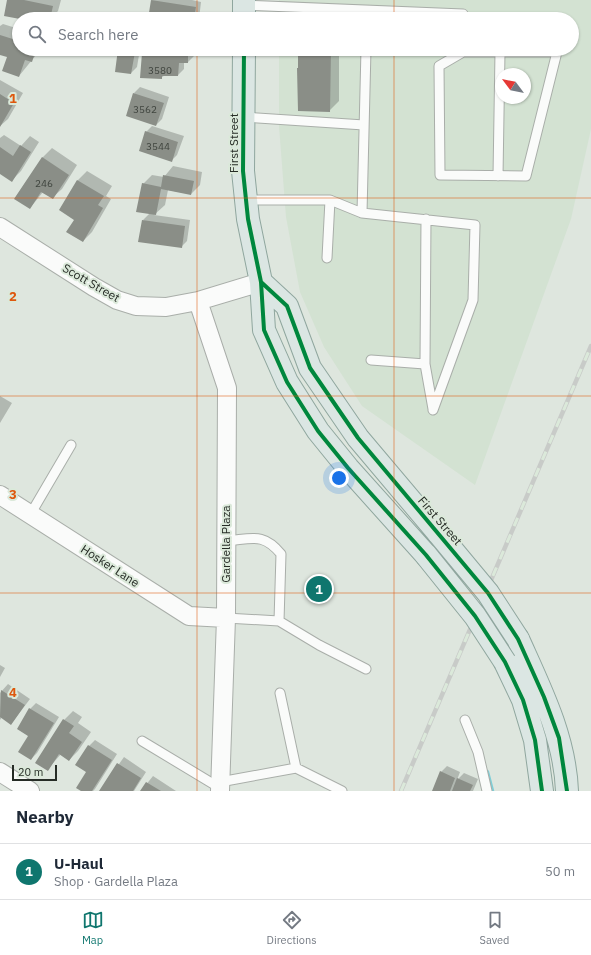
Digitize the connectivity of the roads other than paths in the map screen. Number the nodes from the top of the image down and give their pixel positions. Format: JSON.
{"nodes":[{"id":1,"x":244,"y":8,"type":"edge"},
{"id":2,"x":390,"y":12,"type":"edge"},
{"id":3,"x":244,"y":56,"type":"edge"},
{"id":4,"x":366,"y":56,"type":"edge"},
{"id":5,"x":454,"y":56,"type":"edge"},
{"id":6,"x":500,"y":56,"type":"edge"},
{"id":7,"x":556,"y":56,"type":"edge"},
{"id":8,"x":244,"y":118,"type":"junction"},
{"id":9,"x":364,"y":124,"type":"junction"},
{"id":10,"x":498,"y":176,"type":"junction"},
{"id":11,"x":246,"y":200,"type":"junction"},
{"id":12,"x":330,"y":200,"type":"junction"},
{"id":13,"x":362,"y":213,"type":"junction"},
{"id":14,"x":426,"y":219,"type":"junction"},
{"id":15,"x":1,"y":231,"type":"edge"},
{"id":16,"x":327,"y":258,"type":"dead end"},
{"id":17,"x":261,"y":282,"type":"junction"},
{"id":18,"x":198,"y":301,"type":"junction"},
{"id":19,"x":371,"y":360,"type":"dead end"},
{"id":20,"x":425,"y":364,"type":"junction"},
{"id":21,"x":71,"y":445,"type":"dead end"},
{"id":22,"x":0,"y":494,"type":"edge"},
{"id":23,"x":30,"y":515,"type":"junction"},
{"id":24,"x":226,"y":541,"type":"junction"},
{"id":25,"x":226,"y":618,"type":"junction"},
{"id":26,"x":279,"y":621,"type":"junction"},
{"id":27,"x":366,"y":670,"type":"dead end"},
{"id":28,"x":280,"y":693,"type":"dead end"},
{"id":29,"x":465,"y":720,"type":"dead end"},
{"id":30,"x":142,"y":741,"type":"dead end"},
{"id":31,"x":296,"y":768,"type":"junction"},
{"id":32,"x":6,"y":781,"type":"edge"},
{"id":33,"x":220,"y":787,"type":"edge"},
{"id":34,"x":30,"y":791,"type":"edge"},
{"id":35,"x":342,"y":791,"type":"edge"},
{"id":36,"x":487,"y":791,"type":"edge"},
{"id":37,"x":542,"y":791,"type":"edge"},
{"id":38,"x":567,"y":791,"type":"edge"}],
"edges":[{"from":1,"to":2,"type":"lane"},
{"from":3,"to":8,"type":"main road","name":"First Street"},
{"from":4,"to":9,"type":"lane"},
{"from":5,"to":10,"type":"lane"},
{"from":6,"to":10,"type":"lane"},
{"from":7,"to":10,"type":"lane"},
{"from":8,"to":9,"type":"lane"},
{"from":8,"to":11,"type":"main road","name":"First Street"},
{"from":9,"to":13,"type":"lane"},
{"from":11,"to":12,"type":"lane"},
{"from":11,"to":17,"type":"main road","name":"First Street"},
{"from":12,"to":13,"type":"lane"},
{"from":12,"to":16,"type":"lane"},
{"from":13,"to":14,"type":"lane"},
{"from":14,"to":20,"type":"lane"},
{"from":14,"to":20,"type":"lane"},
{"from":15,"to":18,"type":"street","name":"Scott Street"},
{"from":17,"to":18,"type":"street","name":"Scott Street"},
{"from":17,"to":37,"type":"main road","name":"First Street","bridge":true},
{"from":17,"to":38,"type":"main road","name":"First Street","bridge":true},
{"from":18,"to":24,"type":"street","name":"Gardella Plaza"},
{"from":19,"to":20,"type":"lane"},
{"from":21,"to":23,"type":"lane"},
{"from":22,"to":23,"type":"street","name":"Hosker Lane"},
{"from":23,"to":25,"type":"street","name":"Hosker Lane"},
{"from":24,"to":25,"type":"street","name":"Gardella Plaza"},
{"from":24,"to":26,"type":"lane"},
{"from":25,"to":26,"type":"lane"},
{"from":25,"to":33,"type":"street","name":"Gardella Plaza"},
{"from":26,"to":27,"type":"lane"},
{"from":28,"to":31,"type":"lane"},
{"from":29,"to":36,"type":"lane"},
{"from":30,"to":33,"type":"lane"},
{"from":31,"to":33,"type":"lane"},
{"from":31,"to":35,"type":"lane"},
{"from":32,"to":34,"type":"street"}]}
